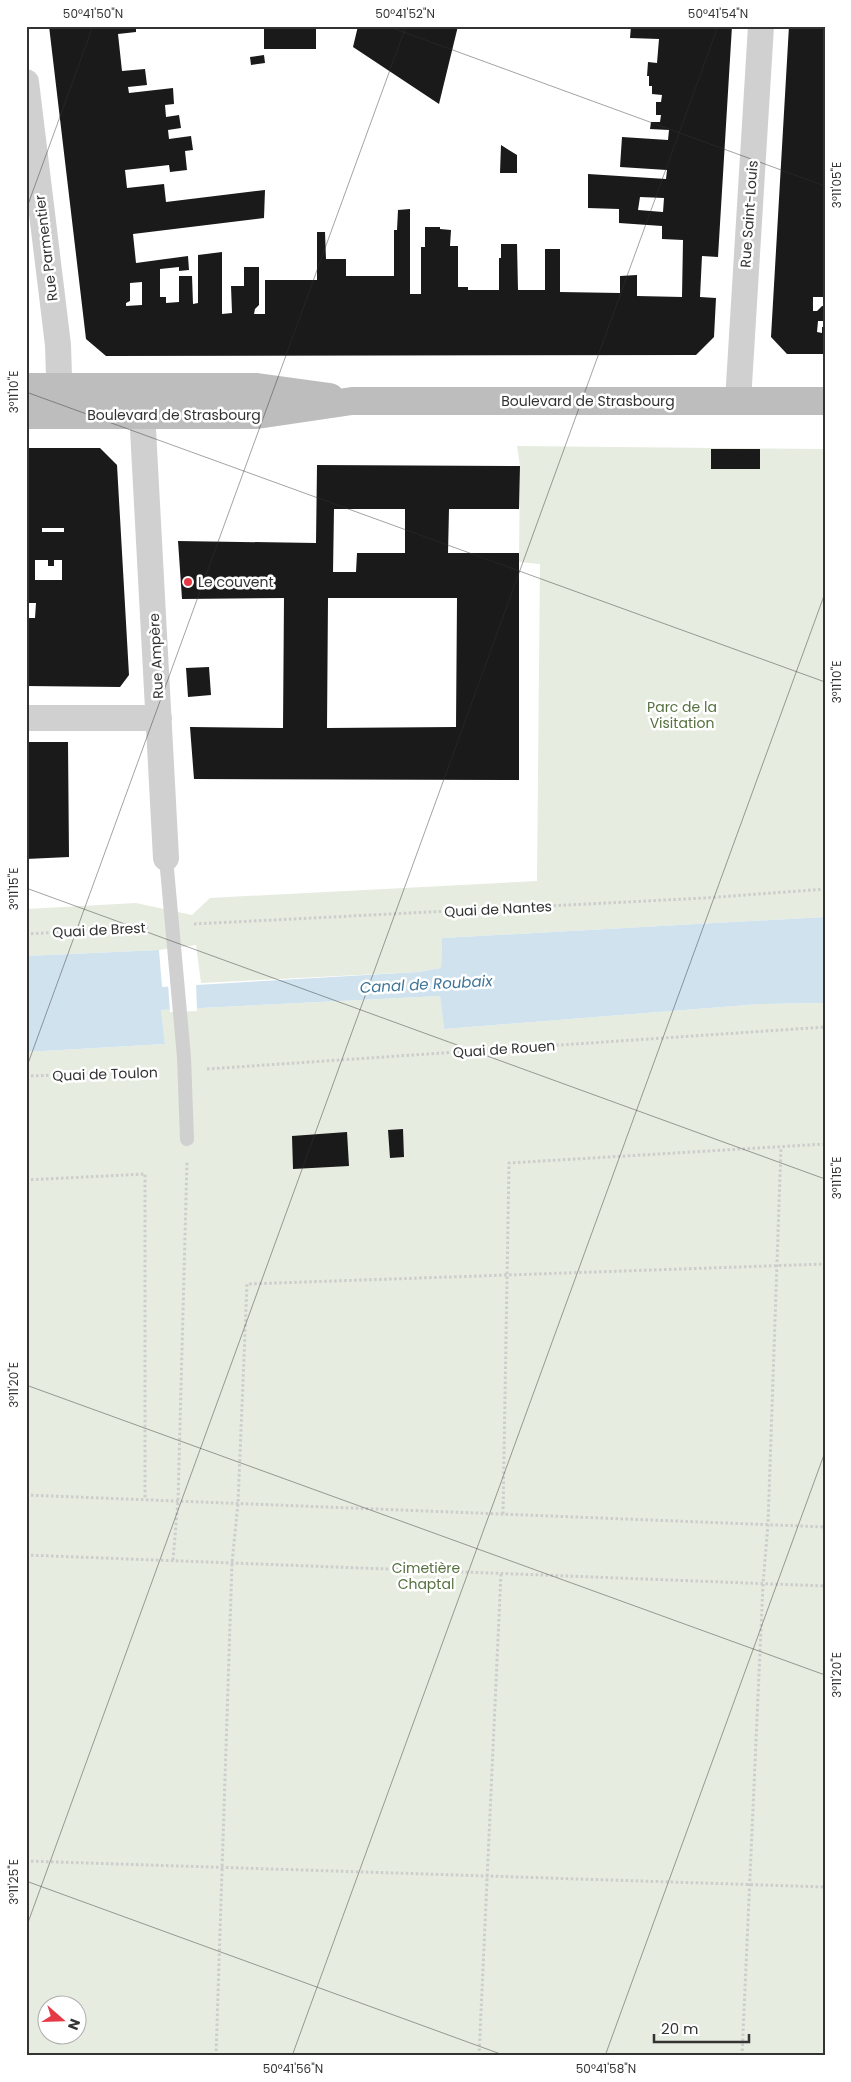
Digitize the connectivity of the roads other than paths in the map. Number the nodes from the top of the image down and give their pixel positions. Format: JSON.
{"nodes":[{"id":1,"x":761,"y":26,"type":"edge"},
{"id":2,"x":26,"y":82,"type":"edge"},
{"id":3,"x":26,"y":387,"type":"edge"},
{"id":4,"x":61,"y":387,"type":"junction"},
{"id":5,"x":141,"y":387,"type":"junction"},
{"id":6,"x":352,"y":401,"type":"junction"},
{"id":7,"x":738,"y":401,"type":"junction"},
{"id":8,"x":825,"y":401,"type":"edge"},
{"id":9,"x":26,"y":415,"type":"edge"},
{"id":10,"x":60,"y":415,"type":"junction"},
{"id":11,"x":142,"y":415,"type":"junction"},
{"id":12,"x":26,"y":718,"type":"edge"},
{"id":13,"x":159,"y":718,"type":"junction"},
{"id":14,"x":166,"y":858,"type":"joint"},
{"id":15,"x":187,"y":1139,"type":"road end"}],
"edges":[{"from":1,"to":7,"type":"street","name":"Rue Saint-Louis"},
{"from":2,"to":4,"type":"street","name":"Rue Parmentier"},
{"from":3,"to":4,"type":"main road","name":"Boulevard de Strasbourg"},
{"from":4,"to":5,"type":"main road","name":"Boulevard de Strasbourg"},
{"from":4,"to":10,"type":"street","name":"Rue Parmentier"},
{"from":5,"to":6,"type":"main road","name":"Boulevard de Strasbourg"},
{"from":5,"to":11,"type":"street","name":"Rue Ampère"},
{"from":6,"to":7,"type":"main road","name":"Boulevard de Strasbourg"},
{"from":6,"to":11,"type":"main road","name":"Boulevard de Strasbourg"},
{"from":7,"to":8,"type":"main road","name":"Boulevard de Strasbourg"},
{"from":9,"to":10,"type":"main road","name":"Boulevard de Strasbourg"},
{"from":10,"to":11,"type":"main road","name":"Boulevard de Strasbourg"},
{"from":11,"to":13,"type":"street","name":"Rue Ampère"},
{"from":12,"to":13,"type":"street"},
{"from":13,"to":14,"type":"street","name":"Rue Ampère"},
{"from":14,"to":15,"type":"lane","name":"Rue Ampère"}]}
